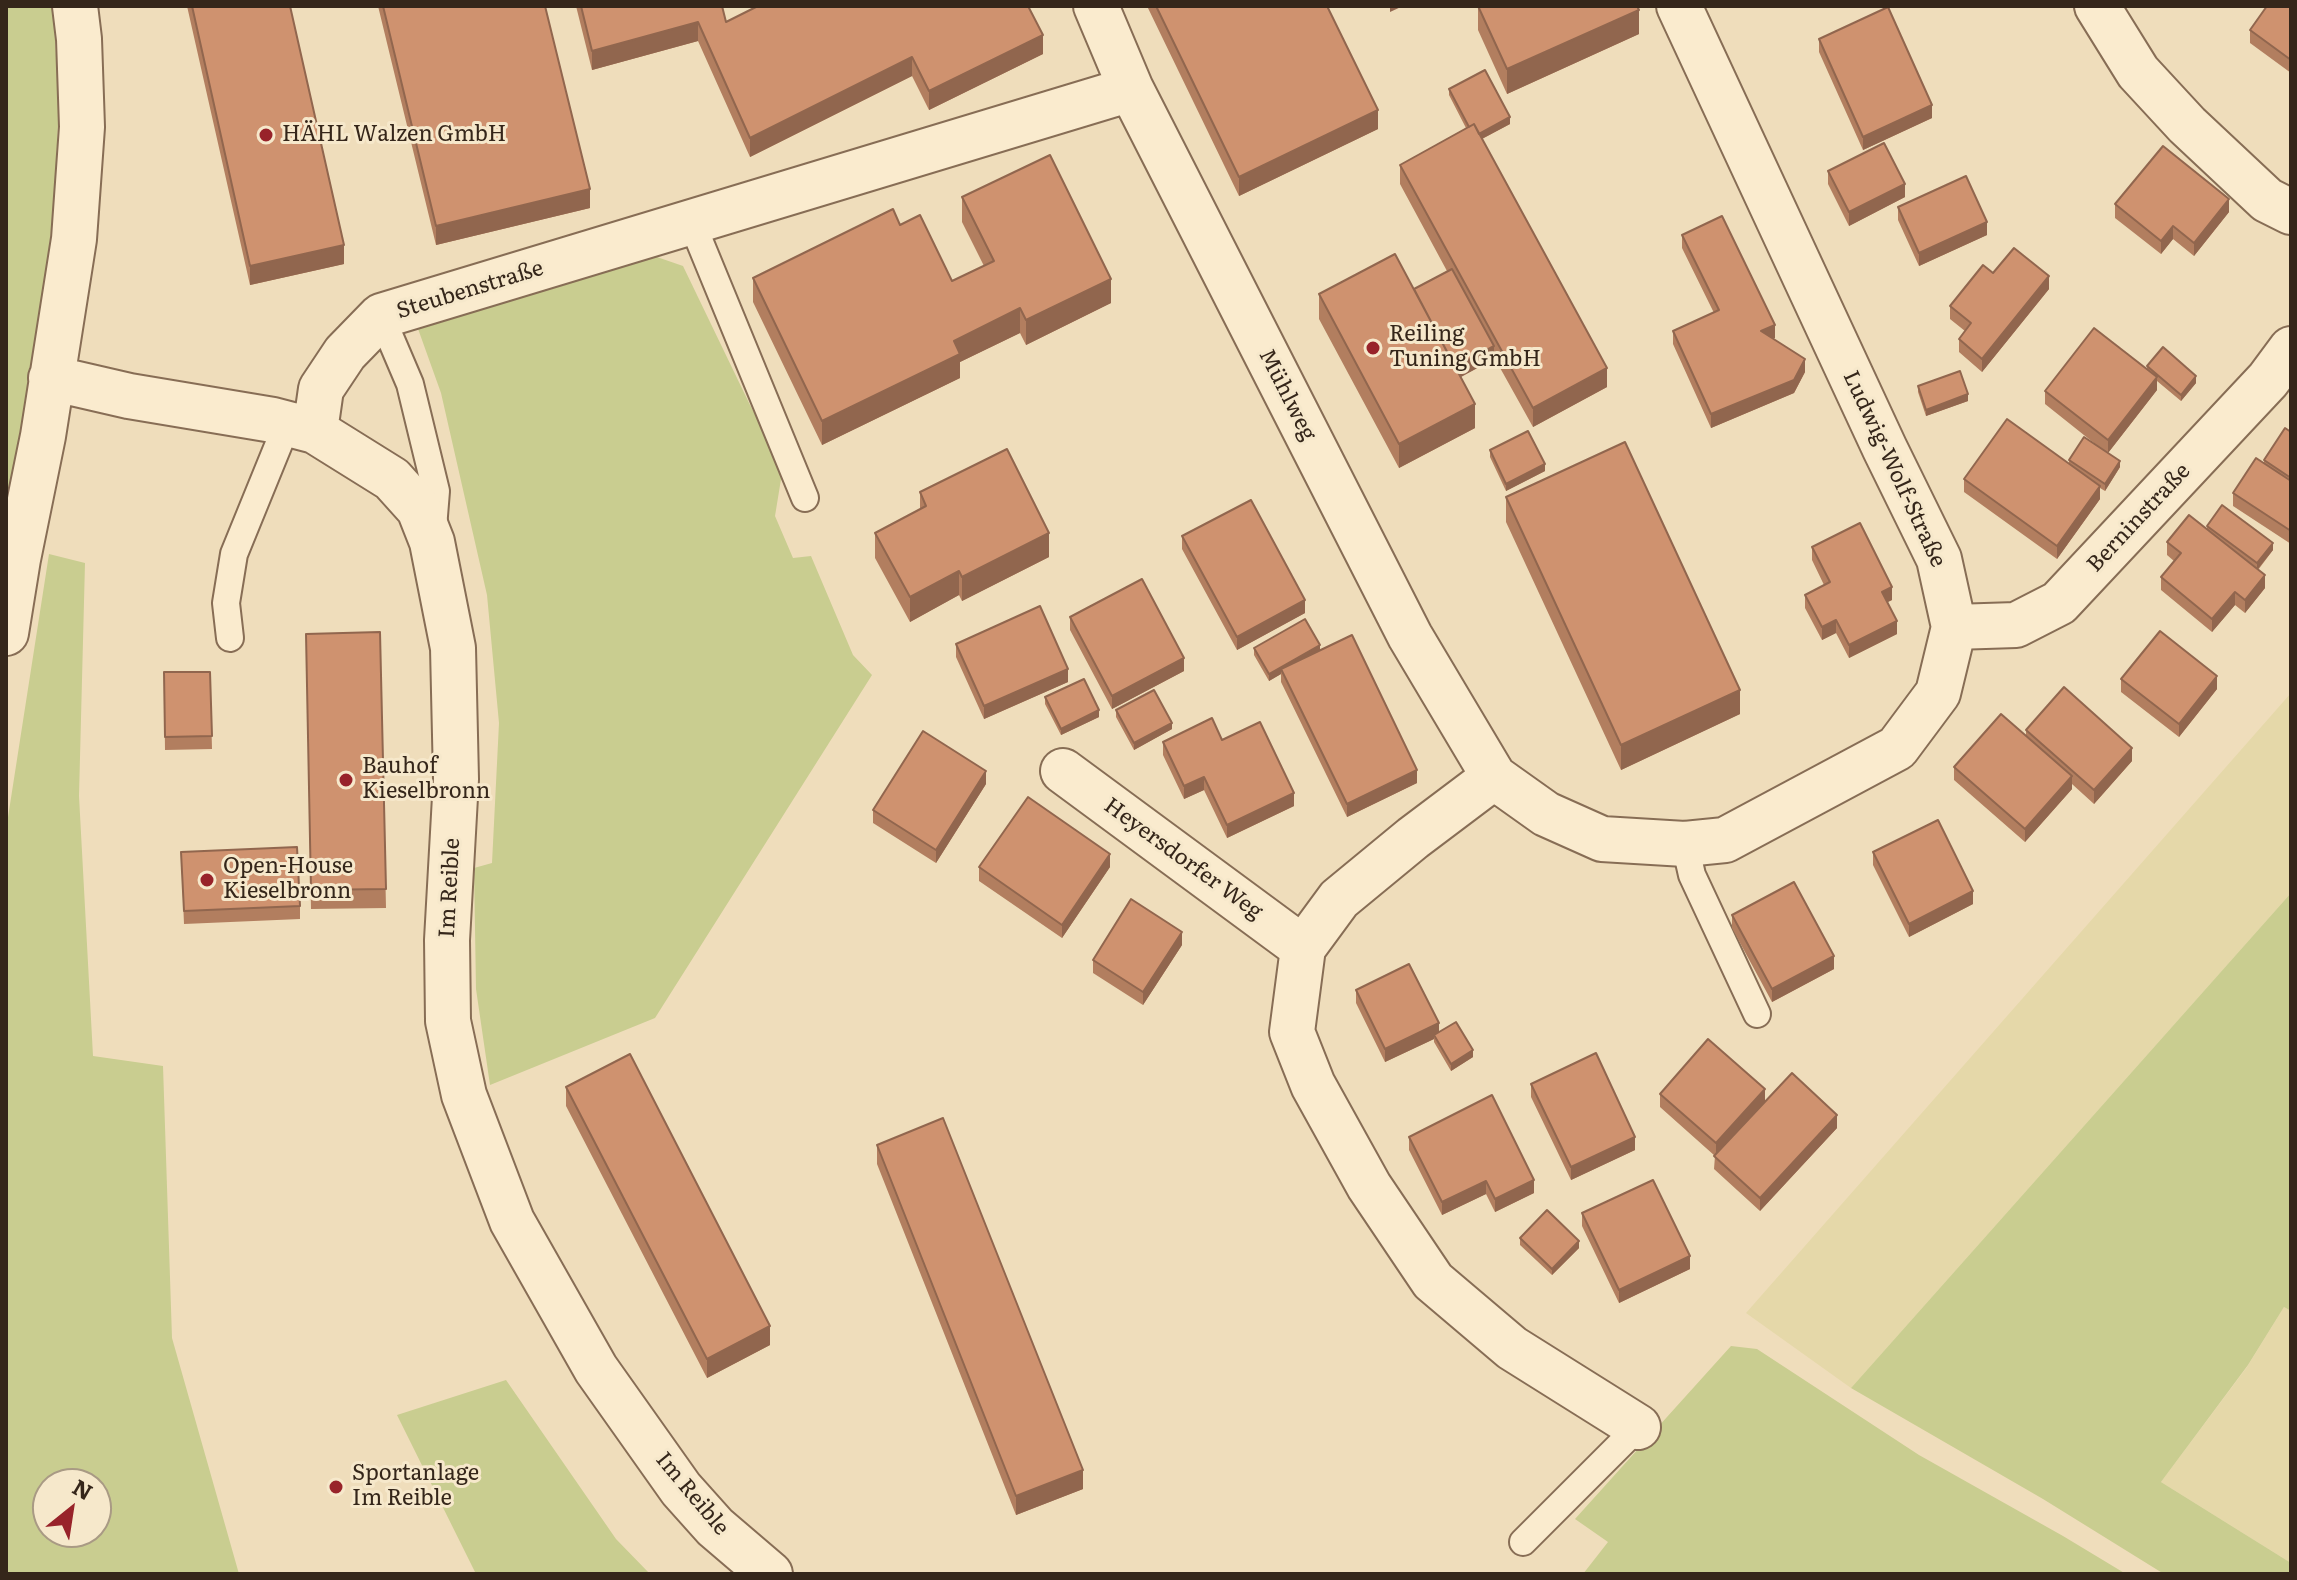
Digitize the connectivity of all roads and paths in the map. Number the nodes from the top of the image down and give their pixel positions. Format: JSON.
{"nodes":[{"id":1,"x":75,"y":6,"type":"edge"},
{"id":2,"x":1096,"y":6,"type":"edge"},
{"id":3,"x":1679,"y":6,"type":"edge"},
{"id":4,"x":2097,"y":6,"type":"edge"},
{"id":5,"x":1131,"y":89,"type":"junction"},
{"id":6,"x":2291,"y":212,"type":"edge"},
{"id":7,"x":692,"y":223,"type":"junction"},
{"id":8,"x":381,"y":316,"type":"junction"},
{"id":9,"x":2291,"y":349,"type":"edge"},
{"id":10,"x":51,"y":378,"type":"junction"},
{"id":11,"x":301,"y":428,"type":"junction"},
{"id":12,"x":805,"y":498,"type":"dead end"},
{"id":13,"x":432,"y":542,"type":"junction"},
{"id":14,"x":1954,"y":627,"type":"junction"},
{"id":15,"x":6,"y":633,"type":"edge"},
{"id":16,"x":230,"y":638,"type":"dead end"},
{"id":17,"x":1063,"y":771,"type":"dead end"},
{"id":18,"x":1494,"y":777,"type":"junction"},
{"id":19,"x":1685,"y":844,"type":"junction"},
{"id":20,"x":1303,"y":948,"type":"junction"},
{"id":21,"x":1757,"y":1014,"type":"dead end"},
{"id":22,"x":1638,"y":1427,"type":"joint"},
{"id":23,"x":1523,"y":1542,"type":"dead end"},
{"id":24,"x":770,"y":1574,"type":"edge"}],
"edges":[{"from":1,"to":10,"type":"street"},
{"from":2,"to":5,"type":"street","name":"Mühlweg"},
{"from":3,"to":14,"type":"street","name":"Ludwig-Wolf-Straße"},
{"from":4,"to":6,"type":"street"},
{"from":5,"to":7,"type":"street","name":"Steubenstraße"},
{"from":5,"to":18,"type":"street","name":"Mühlweg"},
{"from":7,"to":8,"type":"street","name":"Steubenstraße"},
{"from":7,"to":12,"type":"lane"},
{"from":8,"to":11,"type":"street","name":"Steubenstraße"},
{"from":8,"to":13,"type":"lane"},
{"from":9,"to":14,"type":"street","name":"Berninstraße"},
{"from":10,"to":11,"type":"street","name":"Im Reible"},
{"from":10,"to":15,"type":"street"},
{"from":11,"to":13,"type":"street","name":"Im Reible"},
{"from":11,"to":16,"type":"lane"},
{"from":13,"to":24,"type":"street","name":"Im Reible"},
{"from":14,"to":19,"type":"street","name":"Ludwig-Wolf-Straße"},
{"from":17,"to":20,"type":"street","name":"Heyersdorfer Weg"},
{"from":18,"to":19,"type":"street","name":"Ludwig-Wolf-Straße"},
{"from":18,"to":20,"type":"street"},
{"from":19,"to":21,"type":"lane"},
{"from":20,"to":22,"type":"street"},
{"from":22,"to":23,"type":"lane"}]}
